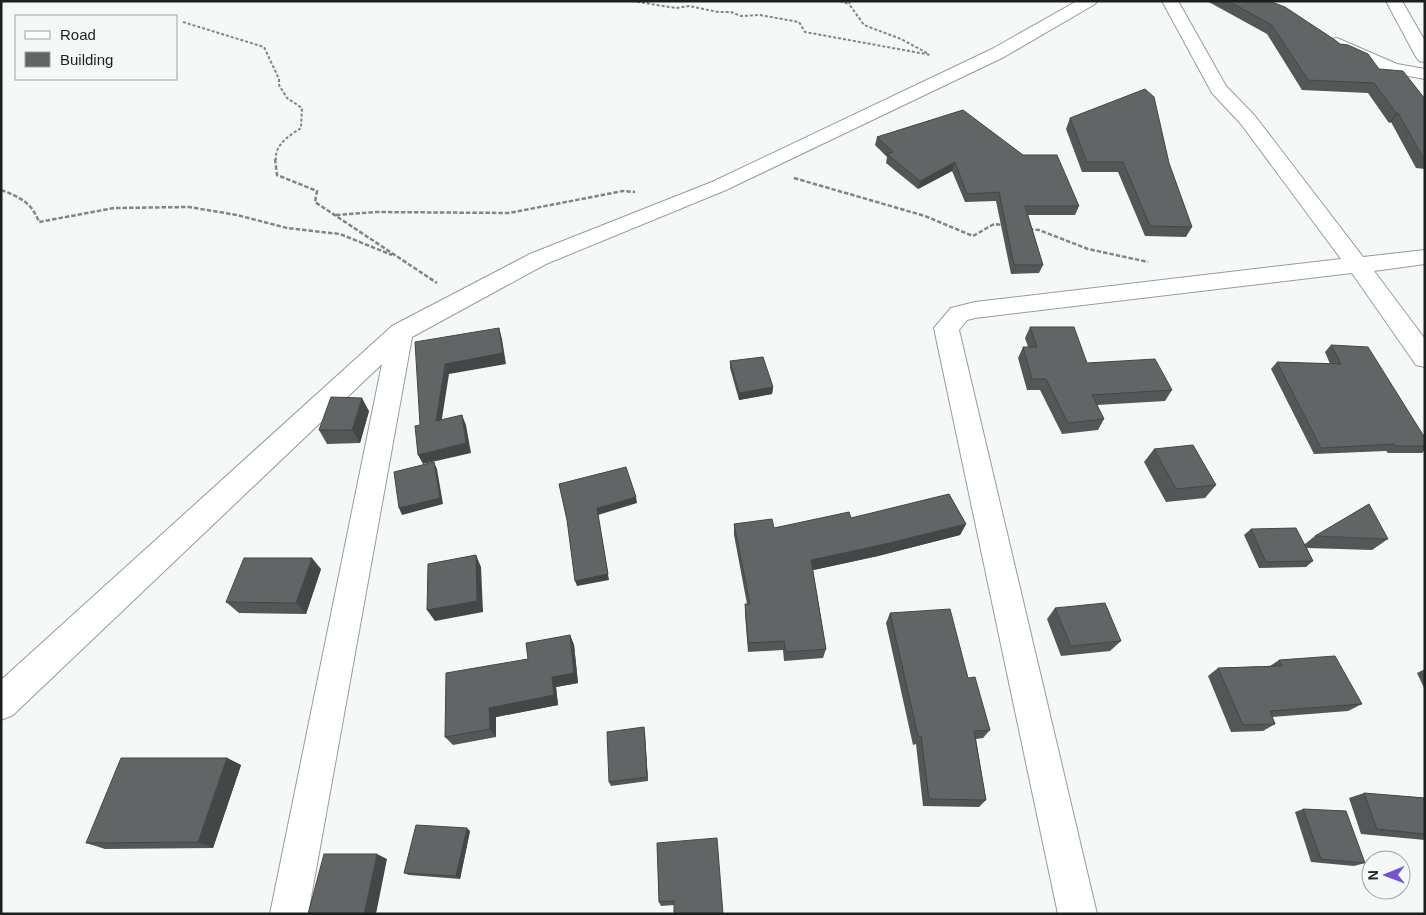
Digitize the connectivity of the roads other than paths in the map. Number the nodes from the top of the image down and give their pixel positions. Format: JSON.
{"nodes":[{"id":1,"x":1089,"y":1,"type":"edge"},
{"id":2,"x":1170,"y":1,"type":"edge"},
{"id":3,"x":1394,"y":1,"type":"edge"},
{"id":4,"x":1326,"y":36,"type":"edge"},
{"id":5,"x":1425,"y":57,"type":"edge"},
{"id":6,"x":1425,"y":74,"type":"edge"},
{"id":7,"x":1425,"y":257,"type":"edge"},
{"id":8,"x":1357,"y":264,"type":"junction"},
{"id":9,"x":401,"y":332,"type":"junction"},
{"id":10,"x":1425,"y":358,"type":"edge"},
{"id":11,"x":1,"y":703,"type":"edge"},
{"id":12,"x":289,"y":914,"type":"edge"},
{"id":13,"x":1078,"y":914,"type":"edge"}],
"edges":[{"from":1,"to":9,"type":"street"},
{"from":2,"to":8,"type":"street"},
{"from":3,"to":5,"type":"street"},
{"from":4,"to":6,"type":"street"},
{"from":7,"to":8,"type":"street"},
{"from":8,"to":10,"type":"street"},
{"from":8,"to":13,"type":"street"},
{"from":9,"to":11,"type":"street"},
{"from":9,"to":12,"type":"street"}]}
